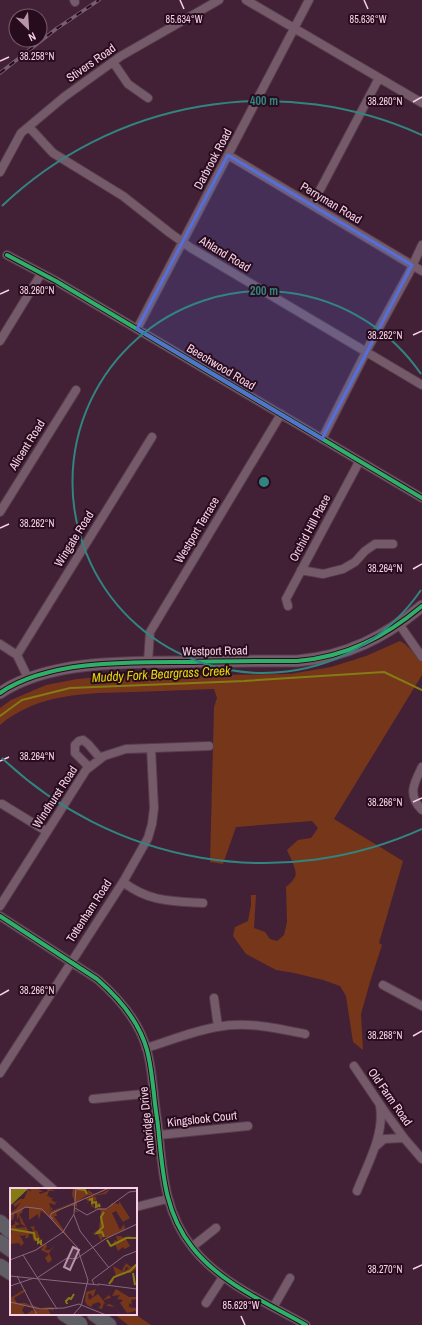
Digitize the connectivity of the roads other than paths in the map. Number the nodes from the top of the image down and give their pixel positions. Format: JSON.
{"nodes":[{"id":1,"x":219,"y":0,"type":"edge"},
{"id":2,"x":246,"y":0,"type":"edge"},
{"id":3,"x":310,"y":0,"type":"edge"},
{"id":4,"x":294,"y":29,"type":"junction"},
{"id":5,"x":113,"y":62,"type":"junction"},
{"id":6,"x":379,"y":78,"type":"junction"},
{"id":7,"x":148,"y":98,"type":"dead end"},
{"id":8,"x":422,"y":103,"type":"edge"},
{"id":9,"x":29,"y":127,"type":"junction"},
{"id":10,"x":228,"y":155,"type":"junction"},
{"id":11,"x":0,"y":172,"type":"edge"},
{"id":12,"x":312,"y":205,"type":"junction"},
{"id":13,"x":182,"y":242,"type":"junction"},
{"id":14,"x":422,"y":245,"type":"edge"},
{"id":15,"x":7,"y":255,"type":"dead end"},
{"id":16,"x":412,"y":265,"type":"junction"},
{"id":17,"x":422,"y":271,"type":"edge"},
{"id":18,"x":41,"y":274,"type":"junction"},
{"id":19,"x":137,"y":329,"type":"junction"},
{"id":20,"x":0,"y":341,"type":"edge"},
{"id":21,"x":367,"y":351,"type":"junction"},
{"id":22,"x":422,"y":385,"type":"edge"},
{"id":23,"x":76,"y":390,"type":"dead end"},
{"id":24,"x":281,"y":414,"type":"junction"},
{"id":25,"x":152,"y":437,"type":"dead end"},
{"id":26,"x":322,"y":439,"type":"junction"},
{"id":27,"x":359,"y":462,"type":"junction"},
{"id":28,"x":422,"y":498,"type":"edge"},
{"id":29,"x":0,"y":512,"type":"edge"},
{"id":30,"x":393,"y":544,"type":"dead end"},
{"id":31,"x":301,"y":570,"type":"junction"},
{"id":32,"x":288,"y":606,"type":"dead end"},
{"id":33,"x":422,"y":606,"type":"edge"},
{"id":34,"x":399,"y":624,"type":"junction"},
{"id":35,"x":0,"y":644,"type":"edge"},
{"id":36,"x":18,"y":655,"type":"junction"},
{"id":37,"x":422,"y":657,"type":"edge"},
{"id":38,"x":148,"y":662,"type":"junction"},
{"id":39,"x":28,"y":678,"type":"junction"},
{"id":40,"x":0,"y":693,"type":"edge"},
{"id":41,"x":209,"y":746,"type":"dead end"},
{"id":42,"x":152,"y":748,"type":"junction"},
{"id":43,"x":100,"y":758,"type":"junction"},
{"id":44,"x":89,"y":767,"type":"junction"},
{"id":45,"x":422,"y":767,"type":"edge"},
{"id":46,"x":2,"y":804,"type":"dead end"},
{"id":47,"x":422,"y":810,"type":"edge"},
{"id":48,"x":46,"y":831,"type":"junction"},
{"id":49,"x":123,"y":882,"type":"junction"},
{"id":50,"x":203,"y":903,"type":"dead end"},
{"id":51,"x":0,"y":906,"type":"edge"},
{"id":52,"x":0,"y":916,"type":"edge"},
{"id":53,"x":72,"y":962,"type":"junction"},
{"id":54,"x":383,"y":984,"type":"dead end"},
{"id":55,"x":214,"y":998,"type":"dead end"},
{"id":56,"x":422,"y":1006,"type":"edge"},
{"id":57,"x":218,"y":1027,"type":"junction"},
{"id":58,"x":305,"y":1034,"type":"dead end"},
{"id":59,"x":146,"y":1048,"type":"junction"},
{"id":60,"x":354,"y":1066,"type":"dead end"},
{"id":61,"x":0,"y":1073,"type":"edge"},
{"id":62,"x":153,"y":1093,"type":"junction"},
{"id":63,"x":92,"y":1099,"type":"dead end"},
{"id":64,"x":380,"y":1105,"type":"junction"},
{"id":65,"x":248,"y":1126,"type":"dead end"},
{"id":66,"x":159,"y":1135,"type":"junction"},
{"id":67,"x":404,"y":1138,"type":"junction"},
{"id":68,"x":0,"y":1142,"type":"edge"},
{"id":69,"x":374,"y":1147,"type":"junction"},
{"id":70,"x":422,"y":1159,"type":"edge"},
{"id":71,"x":52,"y":1188,"type":"edge"},
{"id":72,"x":357,"y":1191,"type":"dead end"},
{"id":73,"x":167,"y":1199,"type":"junction"},
{"id":74,"x":137,"y":1207,"type":"edge"},
{"id":75,"x":0,"y":1222,"type":"edge"},
{"id":76,"x":216,"y":1228,"type":"dead end"},
{"id":77,"x":10,"y":1231,"type":"edge"},
{"id":78,"x":0,"y":1242,"type":"edge"},
{"id":79,"x":192,"y":1247,"type":"junction"},
{"id":80,"x":10,"y":1249,"type":"edge"},
{"id":81,"x":0,"y":1266,"type":"edge"},
{"id":82,"x":10,"y":1272,"type":"edge"},
{"id":83,"x":0,"y":1274,"type":"edge"},
{"id":84,"x":223,"y":1277,"type":"junction"},
{"id":85,"x":290,"y":1278,"type":"dead end"},
{"id":86,"x":10,"y":1280,"type":"edge"},
{"id":87,"x":206,"y":1303,"type":"dead end"},
{"id":88,"x":274,"y":1306,"type":"junction"},
{"id":89,"x":67,"y":1315,"type":"edge"},
{"id":90,"x":95,"y":1315,"type":"edge"},
{"id":91,"x":100,"y":1315,"type":"edge"},
{"id":92,"x":81,"y":1324,"type":"edge"},
{"id":93,"x":110,"y":1325,"type":"edge"},
{"id":94,"x":306,"y":1325,"type":"edge"}],
"edges":[{"from":1,"to":5,"type":"street","name":"Stivers Road"},
{"from":2,"to":4,"type":"street"},
{"from":3,"to":4,"type":"street","name":"Darbrook Road"},
{"from":4,"to":6,"type":"street"},
{"from":4,"to":10,"type":"street","name":"Darbrook Road"},
{"from":5,"to":7,"type":"street"},
{"from":5,"to":9,"type":"street","name":"Stivers Road"},
{"from":6,"to":8,"type":"street"},
{"from":6,"to":12,"type":"street"},
{"from":9,"to":11,"type":"street","name":"Stivers Road"},
{"from":9,"to":13,"type":"street","name":"Ahland Road"},
{"from":10,"to":12,"type":"street","name":"Perryman Road"},
{"from":10,"to":13,"type":"street","name":"Darbrook Road"},
{"from":12,"to":16,"type":"street","name":"Perryman Road"},
{"from":13,"to":19,"type":"street","name":"Darbrook Road"},
{"from":13,"to":21,"type":"street","name":"Ahland Road"},
{"from":14,"to":16,"type":"street"},
{"from":15,"to":18,"type":"street","name":"Beechwood Road"},
{"from":16,"to":17,"type":"street","name":"Perryman Road"},
{"from":16,"to":21,"type":"street"},
{"from":18,"to":19,"type":"street","name":"Beechwood Road"},
{"from":18,"to":20,"type":"street"},
{"from":19,"to":24,"type":"street","name":"Beechwood Road"},
{"from":21,"to":22,"type":"street","name":"Ahland Road"},
{"from":21,"to":26,"type":"street"},
{"from":23,"to":29,"type":"street","name":"Alicent Road"},
{"from":24,"to":26,"type":"street","name":"Beechwood Road"},
{"from":24,"to":38,"type":"street","name":"Westport Terrace"},
{"from":25,"to":36,"type":"street","name":"Wingate Road"},
{"from":26,"to":27,"type":"street","name":"Beechwood Road"},
{"from":27,"to":28,"type":"street","name":"Beechwood Road"},
{"from":27,"to":31,"type":"street","name":"Orchid Hill Place"},
{"from":30,"to":31,"type":"street"},
{"from":31,"to":32,"type":"street","name":"Orchid Hill Place"},
{"from":33,"to":34,"type":"main road","name":"Westport Road"},
{"from":34,"to":37,"type":"street"},
{"from":34,"to":38,"type":"main road","name":"Westport Road"},
{"from":35,"to":36,"type":"street"},
{"from":36,"to":39,"type":"street"},
{"from":38,"to":39,"type":"main road","name":"Westport Road"},
{"from":39,"to":40,"type":"main road","name":"Westport Road"},
{"from":41,"to":42,"type":"street","name":"Windhurst Road"},
{"from":42,"to":43,"type":"street","name":"Windhurst Road"},
{"from":42,"to":49,"type":"street","name":"Tottenham Road"},
{"from":43,"to":44,"type":"street","name":"Windhurst Road"},
{"from":43,"to":44,"type":"street"},
{"from":44,"to":48,"type":"street","name":"Windhurst Road"},
{"from":45,"to":47,"type":"street"},
{"from":46,"to":48,"type":"street"},
{"from":48,"to":51,"type":"street","name":"Windhurst Road"},
{"from":49,"to":50,"type":"street"},
{"from":49,"to":53,"type":"street","name":"Tottenham Road"},
{"from":52,"to":53,"type":"street","name":"Ambridge Drive"},
{"from":53,"to":59,"type":"street","name":"Ambridge Drive"},
{"from":53,"to":61,"type":"street","name":"Tottenham Road"},
{"from":54,"to":56,"type":"street"},
{"from":55,"to":57,"type":"street"},
{"from":57,"to":58,"type":"street"},
{"from":57,"to":59,"type":"street"},
{"from":59,"to":62,"type":"street","name":"Ambridge Drive"},
{"from":60,"to":64,"type":"street","name":"Old Farm Road"},
{"from":62,"to":63,"type":"street"},
{"from":62,"to":66,"type":"street","name":"Ambridge Drive"},
{"from":64,"to":67,"type":"street","name":"Old Farm Road"},
{"from":64,"to":69,"type":"street"},
{"from":65,"to":66,"type":"street","name":"Kingslook Court"},
{"from":66,"to":73,"type":"street","name":"Ambridge Drive"},
{"from":67,"to":69,"type":"street"},
{"from":67,"to":70,"type":"street","name":"Old Farm Road"},
{"from":68,"to":71,"type":"street"},
{"from":69,"to":72,"type":"street"},
{"from":73,"to":74,"type":"street"},
{"from":73,"to":79,"type":"street","name":"Ambridge Drive"},
{"from":75,"to":77,"type":"highway"},
{"from":76,"to":79,"type":"street"},
{"from":78,"to":80,"type":"highway"},
{"from":79,"to":84,"type":"street","name":"Ambridge Drive"},
{"from":81,"to":82,"type":"highway"},
{"from":83,"to":86,"type":"highway"},
{"from":84,"to":87,"type":"street"},
{"from":84,"to":88,"type":"street","name":"Ambridge Drive"},
{"from":85,"to":88,"type":"street"},
{"from":88,"to":94,"type":"street","name":"Ambridge Drive"},
{"from":89,"to":92,"type":"highway"},
{"from":90,"to":93,"type":"highway"},
{"from":91,"to":93,"type":"highway"}]}
